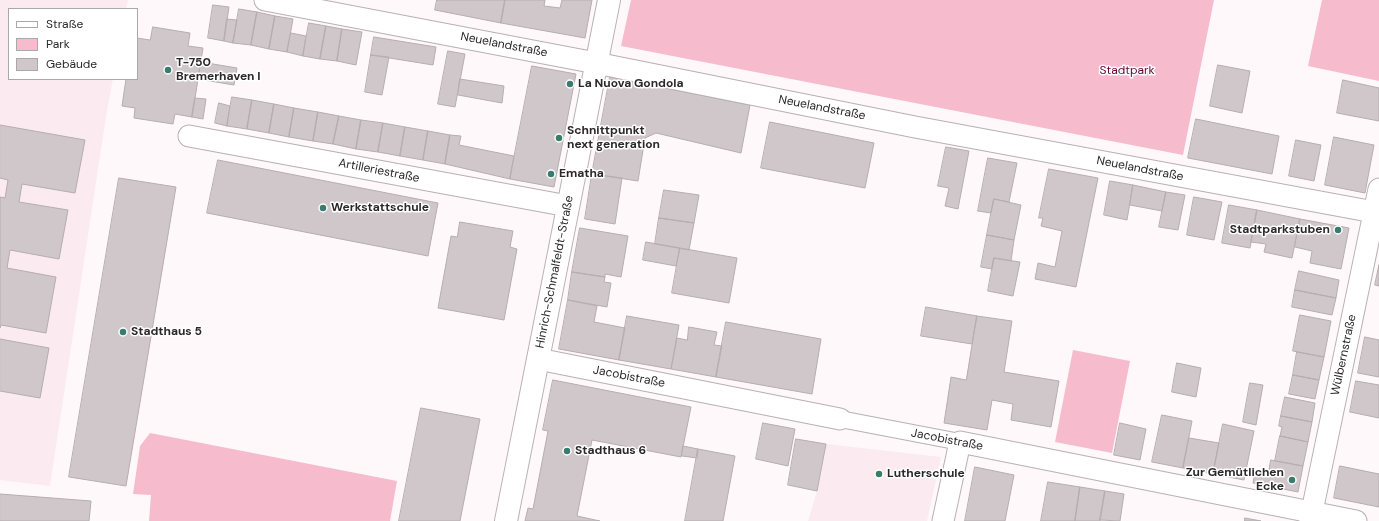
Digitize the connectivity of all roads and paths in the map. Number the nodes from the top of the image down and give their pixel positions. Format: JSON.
{"nodes":[{"id":1,"x":265,"y":0,"type":"edge"},
{"id":2,"x":609,"y":0,"type":"edge"},
{"id":3,"x":596,"y":63,"type":"junction"},
{"id":4,"x":189,"y":136,"type":"dead end"},
{"id":5,"x":1379,"y":189,"type":"edge"},
{"id":6,"x":568,"y":206,"type":"junction"},
{"id":7,"x":1376,"y":212,"type":"edge"},
{"id":8,"x":538,"y":359,"type":"junction"},
{"id":9,"x":840,"y":419,"type":"joint"},
{"id":10,"x":960,"y":442,"type":"junction"},
{"id":11,"x":1311,"y":516,"type":"edge"},
{"id":12,"x":506,"y":521,"type":"edge"},
{"id":13,"x":943,"y":521,"type":"edge"},
{"id":14,"x":1356,"y":521,"type":"edge"}],
"edges":[{"from":1,"to":3,"type":"street","name":"Neuelandstraße"},
{"from":2,"to":3,"type":"street","name":"Hinrich-Schmalfeldt-Straße"},
{"from":3,"to":6,"type":"street","name":"Hinrich-Schmalfeldt-Straße"},
{"from":3,"to":7,"type":"street","name":"Neuelandstraße"},
{"from":4,"to":6,"type":"street","name":"Artilleriestraße"},
{"from":5,"to":7,"type":"street","name":"Wülbernstraße"},
{"from":6,"to":8,"type":"street","name":"Hinrich-Schmalfeldt-Straße"},
{"from":7,"to":11,"type":"street","name":"Wülbernstraße"},
{"from":8,"to":9,"type":"street","name":"Jacobistraße"},
{"from":8,"to":12,"type":"street","name":"Hinrich-Schmalfeldt-Straße"},
{"from":9,"to":10,"type":"street","name":"Jacobistraße"},
{"from":10,"to":11,"type":"street","name":"Jacobistraße"},
{"from":10,"to":13,"type":"street"},
{"from":11,"to":14,"type":"street","name":"Jacobistraße"}]}
